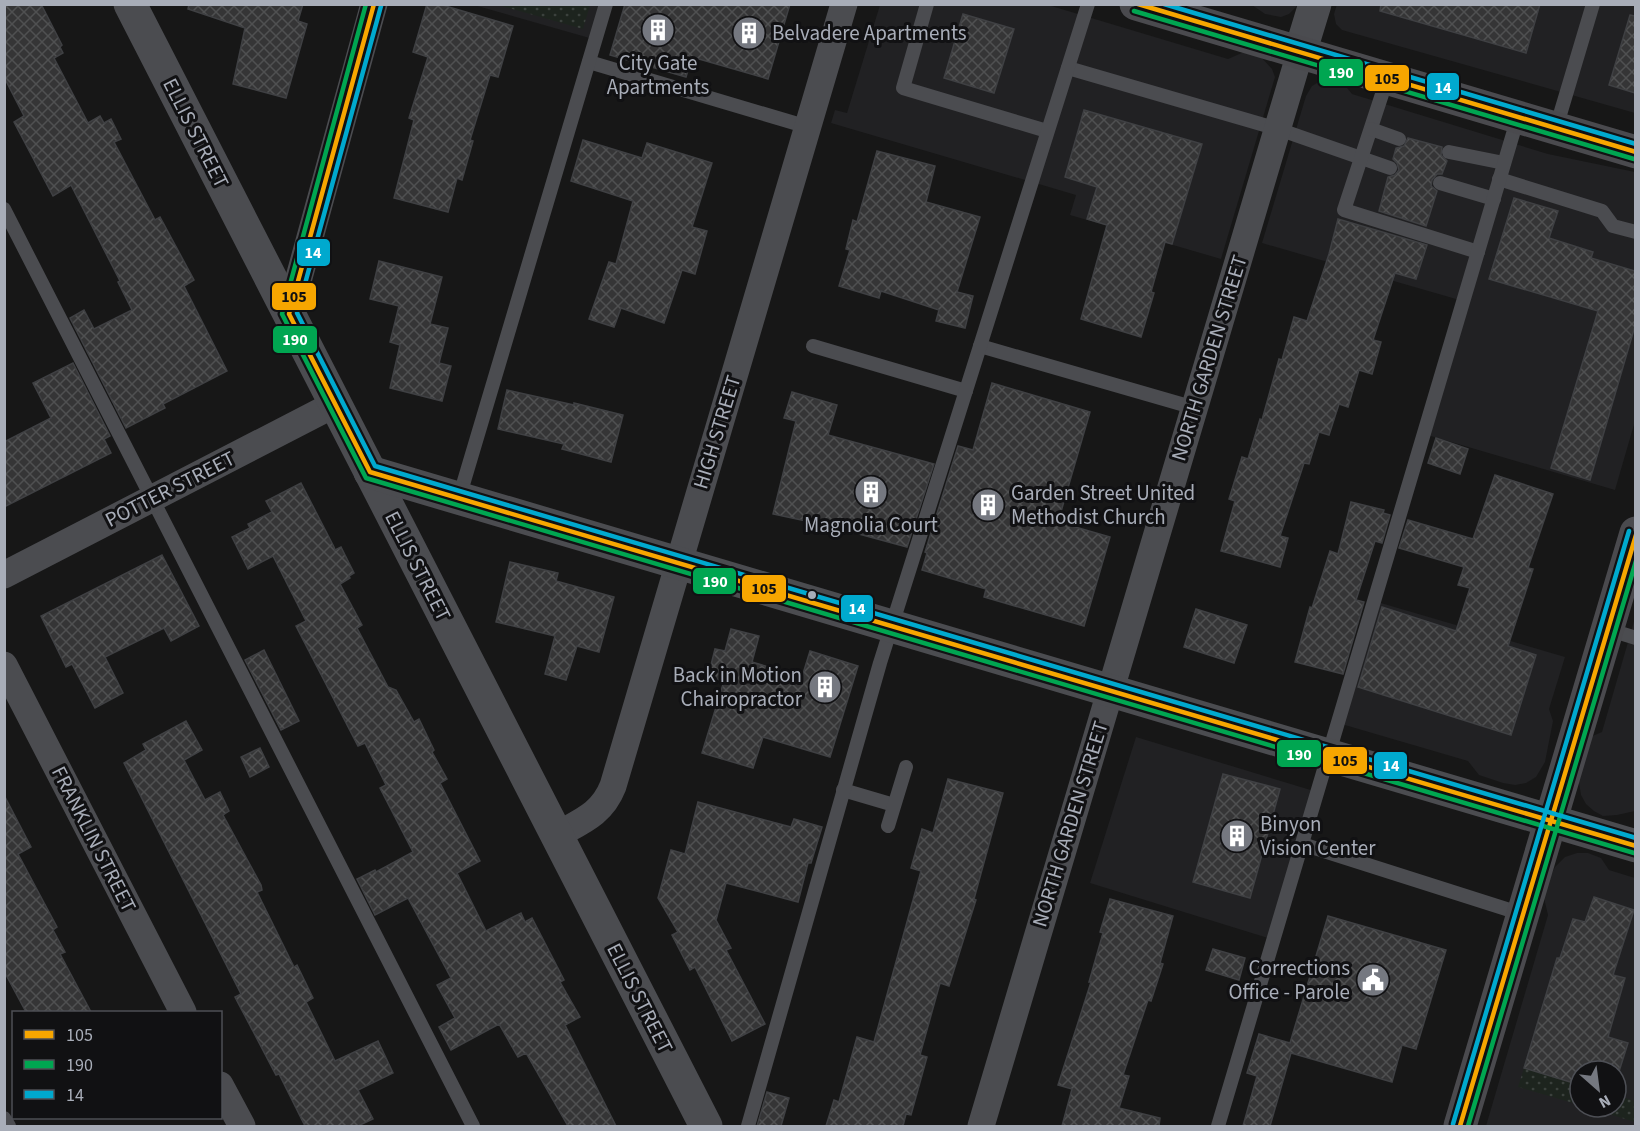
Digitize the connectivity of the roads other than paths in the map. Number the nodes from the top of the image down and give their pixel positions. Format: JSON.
{"nodes":[{"id":1,"x":130,"y":4,"type":"edge"},
{"id":2,"x":374,"y":4,"type":"edge"},
{"id":3,"x":606,"y":4,"type":"edge"},
{"id":4,"x":844,"y":4,"type":"edge"},
{"id":5,"x":927,"y":4,"type":"edge"},
{"id":6,"x":1088,"y":4,"type":"edge"},
{"id":7,"x":1136,"y":4,"type":"edge"},
{"id":8,"x":1315,"y":4,"type":"edge"},
{"id":9,"x":1593,"y":4,"type":"edge"},
{"id":10,"x":1300,"y":53,"type":"junction"},
{"id":11,"x":589,"y":62,"type":"junction"},
{"id":12,"x":1068,"y":68,"type":"junction"},
{"id":13,"x":1387,"y":79,"type":"junction"},
{"id":14,"x":1518,"y":117,"type":"junction"},
{"id":15,"x":808,"y":127,"type":"junction"},
{"id":16,"x":1556,"y":128,"type":"junction"},
{"id":17,"x":1278,"y":129,"type":"junction"},
{"id":18,"x":1371,"y":129,"type":"junction"},
{"id":19,"x":1047,"y":131,"type":"junction"},
{"id":20,"x":1399,"y":139,"type":"dead end"},
{"id":21,"x":1449,"y":152,"type":"dead end"},
{"id":22,"x":1635,"y":152,"type":"edge"},
{"id":23,"x":1361,"y":158,"type":"junction"},
{"id":24,"x":1504,"y":164,"type":"junction"},
{"id":25,"x":1390,"y":168,"type":"dead end"},
{"id":26,"x":1500,"y":179,"type":"junction"},
{"id":27,"x":1440,"y":183,"type":"dead end"},
{"id":28,"x":1494,"y":199,"type":"junction"},
{"id":29,"x":4,"y":209,"type":"edge"},
{"id":30,"x":1635,"y":232,"type":"edge"},
{"id":31,"x":1478,"y":252,"type":"junction"},
{"id":32,"x":289,"y":314,"type":"junction"},
{"id":33,"x":813,"y":346,"type":"dead end"},
{"id":34,"x":980,"y":346,"type":"junction"},
{"id":35,"x":966,"y":391,"type":"junction"},
{"id":36,"x":335,"y":404,"type":"junction"},
{"id":37,"x":1195,"y":408,"type":"junction"},
{"id":38,"x":370,"y":472,"type":"junction"},
{"id":39,"x":152,"y":498,"type":"junction"},
{"id":40,"x":459,"y":498,"type":"junction"},
{"id":41,"x":1635,"y":533,"type":"edge"},
{"id":42,"x":679,"y":563,"type":"junction"},
{"id":43,"x":4,"y":575,"type":"edge"},
{"id":44,"x":891,"y":626,"type":"junction"},
{"id":45,"x":1621,"y":633,"type":"edge"},
{"id":46,"x":4,"y":665,"type":"edge"},
{"id":47,"x":1110,"y":691,"type":"junction"},
{"id":48,"x":1328,"y":755,"type":"junction"},
{"id":49,"x":906,"y":767,"type":"dead end"},
{"id":50,"x":843,"y":790,"type":"junction"},
{"id":51,"x":894,"y":805,"type":"junction"},
{"id":52,"x":1550,"y":821,"type":"junction"},
{"id":53,"x":888,"y":826,"type":"dead end"},
{"id":54,"x":557,"y":835,"type":"junction"},
{"id":55,"x":1302,"y":844,"type":"junction"},
{"id":56,"x":1635,"y":846,"type":"edge"},
{"id":57,"x":1522,"y":914,"type":"junction"},
{"id":58,"x":182,"y":1011,"type":"edge"},
{"id":59,"x":222,"y":1089,"type":"edge"},
{"id":60,"x":4,"y":1118,"type":"edge"},
{"id":61,"x":9,"y":1126,"type":"edge"},
{"id":62,"x":242,"y":1126,"type":"edge"},
{"id":63,"x":473,"y":1126,"type":"edge"},
{"id":64,"x":706,"y":1126,"type":"edge"},
{"id":65,"x":748,"y":1126,"type":"edge"},
{"id":66,"x":981,"y":1126,"type":"edge"},
{"id":67,"x":1218,"y":1126,"type":"edge"},
{"id":68,"x":1460,"y":1126,"type":"edge"}],
"edges":[{"from":1,"to":32,"type":"street","name":"ELLIS STREET"},
{"from":2,"to":32,"type":"street"},
{"from":3,"to":11,"type":"lane"},
{"from":4,"to":15,"type":"street","name":"HIGH STREET"},
{"from":5,"to":19,"type":"lane"},
{"from":6,"to":12,"type":"lane"},
{"from":7,"to":10,"type":"main road"},
{"from":8,"to":10,"type":"street","name":"NORTH GARDEN STREET"},
{"from":9,"to":16,"type":"lane"},
{"from":10,"to":13,"type":"main road"},
{"from":10,"to":17,"type":"street","name":"NORTH GARDEN STREET"},
{"from":11,"to":15,"type":"lane"},
{"from":11,"to":40,"type":"lane"},
{"from":12,"to":17,"type":"lane"},
{"from":12,"to":19,"type":"lane"},
{"from":13,"to":14,"type":"main road"},
{"from":13,"to":18,"type":"lane"},
{"from":14,"to":16,"type":"main road"},
{"from":14,"to":24,"type":"lane"},
{"from":15,"to":42,"type":"street","name":"HIGH STREET"},
{"from":16,"to":22,"type":"main road"},
{"from":17,"to":23,"type":"lane"},
{"from":17,"to":37,"type":"street","name":"NORTH GARDEN STREET"},
{"from":18,"to":20,"type":"lane"},
{"from":18,"to":23,"type":"lane"},
{"from":19,"to":34,"type":"lane"},
{"from":21,"to":24,"type":"lane"},
{"from":23,"to":25,"type":"lane"},
{"from":23,"to":31,"type":"lane"},
{"from":24,"to":26,"type":"lane"},
{"from":26,"to":28,"type":"lane"},
{"from":26,"to":30,"type":"lane"},
{"from":27,"to":28,"type":"lane"},
{"from":28,"to":31,"type":"lane"},
{"from":29,"to":39,"type":"lane"},
{"from":31,"to":48,"type":"lane"},
{"from":32,"to":36,"type":"street","name":"ELLIS STREET"},
{"from":33,"to":35,"type":"lane"},
{"from":34,"to":35,"type":"lane"},
{"from":34,"to":37,"type":"lane"},
{"from":35,"to":44,"type":"lane"},
{"from":36,"to":38,"type":"street","name":"ELLIS STREET"},
{"from":36,"to":39,"type":"street","name":"POTTER STREET"},
{"from":37,"to":47,"type":"street","name":"NORTH GARDEN STREET"},
{"from":38,"to":40,"type":"street"},
{"from":38,"to":54,"type":"street","name":"ELLIS STREET"},
{"from":39,"to":43,"type":"street","name":"POTTER STREET"},
{"from":39,"to":63,"type":"lane"},
{"from":40,"to":42,"type":"street"},
{"from":41,"to":45,"type":"main road"},
{"from":42,"to":44,"type":"street"},
{"from":42,"to":54,"type":"street","name":"HIGH STREET"},
{"from":44,"to":47,"type":"street"},
{"from":44,"to":50,"type":"lane"},
{"from":45,"to":52,"type":"main road"},
{"from":46,"to":58,"type":"street","name":"FRANKLIN STREET"},
{"from":47,"to":48,"type":"street"},
{"from":47,"to":66,"type":"street","name":"NORTH GARDEN STREET"},
{"from":48,"to":52,"type":"street"},
{"from":48,"to":55,"type":"lane"},
{"from":49,"to":51,"type":"lane"},
{"from":50,"to":51,"type":"lane"},
{"from":50,"to":65,"type":"lane"},
{"from":51,"to":53,"type":"lane"},
{"from":52,"to":56,"type":"street"},
{"from":52,"to":57,"type":"main road"},
{"from":54,"to":64,"type":"street","name":"ELLIS STREET"},
{"from":55,"to":57,"type":"lane"},
{"from":55,"to":67,"type":"lane"},
{"from":57,"to":68,"type":"main road"},
{"from":59,"to":62,"type":"street"},
{"from":60,"to":61,"type":"lane"}]}
